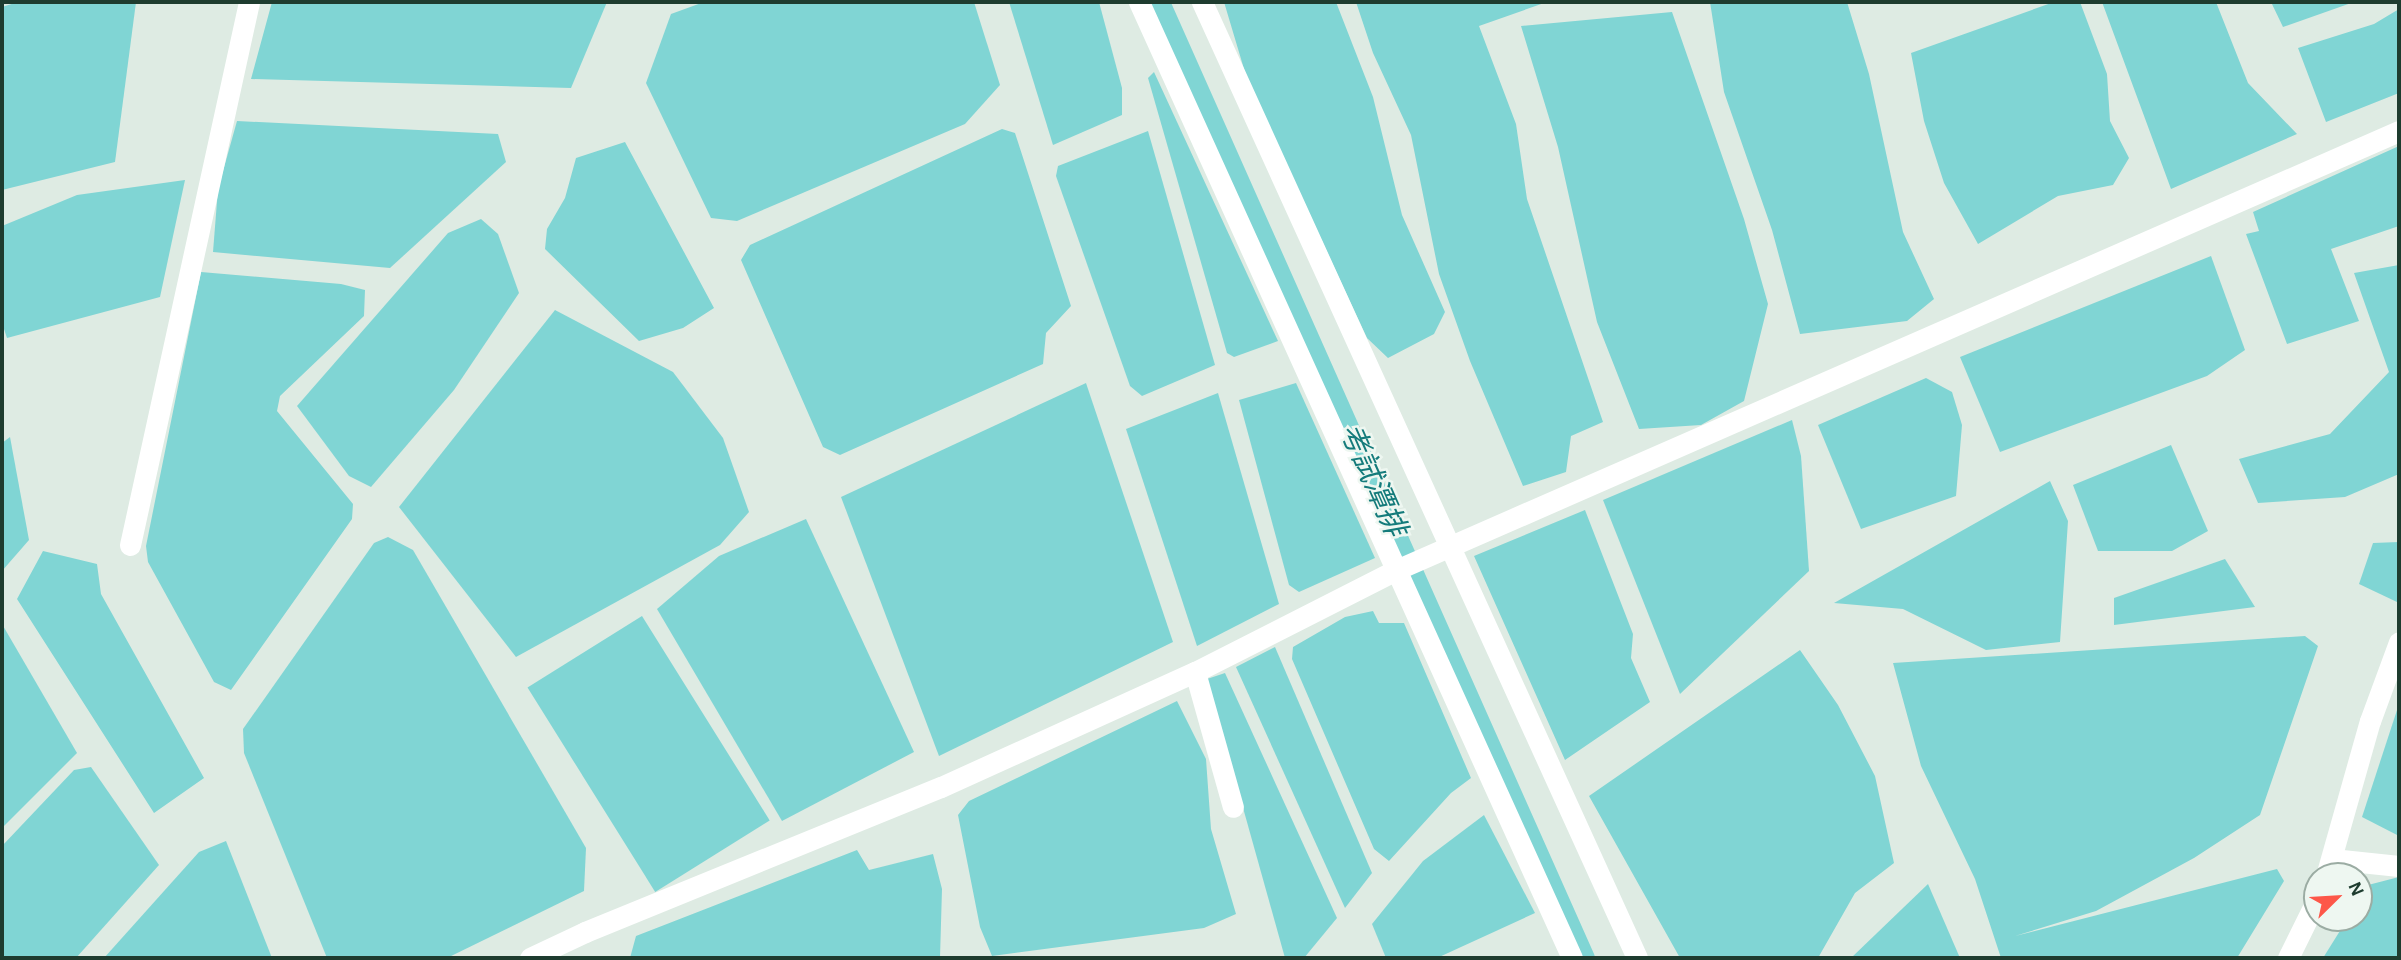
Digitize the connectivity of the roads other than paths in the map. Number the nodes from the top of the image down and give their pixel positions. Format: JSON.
{"nodes":[{"id":1,"x":248,"y":2,"type":"edge"},
{"id":2,"x":1139,"y":2,"type":"edge"},
{"id":3,"x":1202,"y":2,"type":"edge"},
{"id":4,"x":2399,"y":131,"type":"edge"},
{"id":5,"x":130,"y":545,"type":"dead end"},
{"id":6,"x":1448,"y":549,"type":"junction"},
{"id":7,"x":1400,"y":568,"type":"junction"},
{"id":8,"x":2399,"y":642,"type":"edge"},
{"id":9,"x":1195,"y":672,"type":"junction"},
{"id":10,"x":1233,"y":807,"type":"dead end"},
{"id":11,"x":2330,"y":862,"type":"edge"},
{"id":12,"x":2373,"y":866,"type":"edge"},
{"id":13,"x":2399,"y":866,"type":"edge"},
{"id":14,"x":2303,"y":927,"type":"edge"},
{"id":15,"x":530,"y":958,"type":"edge"},
{"id":16,"x":1572,"y":958,"type":"edge"},
{"id":17,"x":1637,"y":958,"type":"edge"},
{"id":18,"x":2288,"y":958,"type":"edge"}],
"edges":[{"from":1,"to":5,"type":"street"},
{"from":2,"to":7,"type":"street"},
{"from":3,"to":6,"type":"street"},
{"from":4,"to":6,"type":"street"},
{"from":6,"to":7,"type":"street"},
{"from":6,"to":17,"type":"street"},
{"from":7,"to":9,"type":"street"},
{"from":7,"to":16,"type":"street"},
{"from":8,"to":11,"type":"street"},
{"from":9,"to":10,"type":"street"},
{"from":9,"to":15,"type":"street"},
{"from":12,"to":13,"type":"street"},
{"from":14,"to":18,"type":"street"}]}
